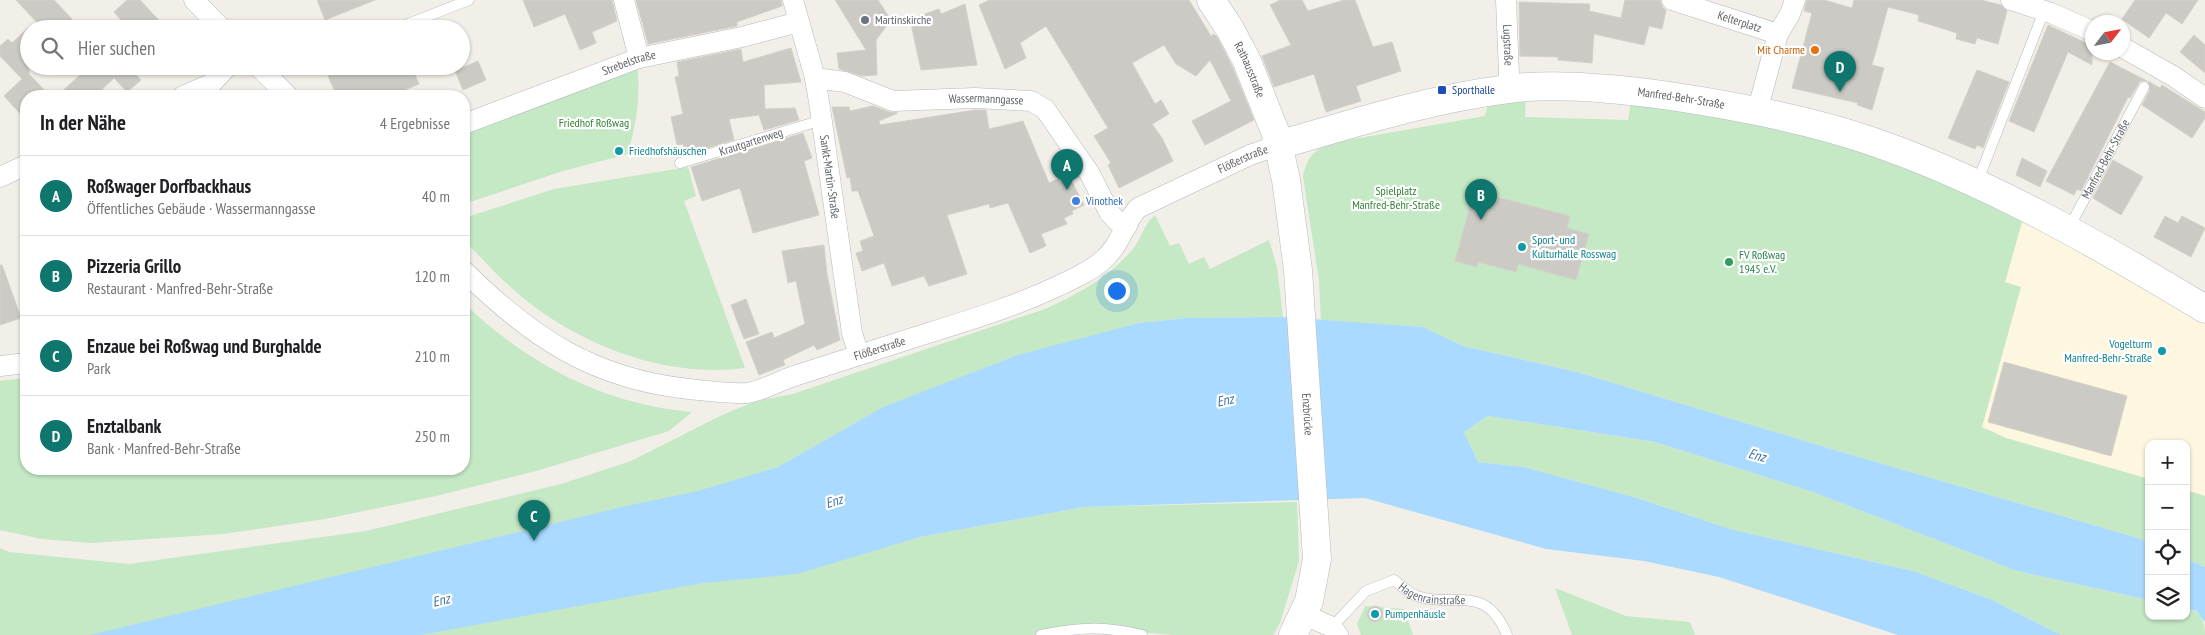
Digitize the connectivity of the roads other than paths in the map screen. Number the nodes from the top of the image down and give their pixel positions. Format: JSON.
{"nodes":[{"id":1,"x":194,"y":0,"type":"edge"},
{"id":2,"x":469,"y":0,"type":"edge"},
{"id":3,"x":624,"y":0,"type":"edge"},
{"id":4,"x":793,"y":0,"type":"edge"},
{"id":5,"x":1211,"y":0,"type":"edge"},
{"id":6,"x":1506,"y":0,"type":"edge"},
{"id":7,"x":1672,"y":0,"type":"edge"},
{"id":8,"x":1795,"y":0,"type":"edge"},
{"id":9,"x":2011,"y":0,"type":"edge"},
{"id":10,"x":2044,"y":11,"type":"junction"},
{"id":11,"x":213,"y":20,"type":"edge"},
{"id":12,"x":417,"y":20,"type":"edge"},
{"id":13,"x":799,"y":22,"type":"junction"},
{"id":14,"x":2085,"y":28,"type":"edge"},
{"id":15,"x":1778,"y":34,"type":"junction"},
{"id":16,"x":2130,"y":51,"type":"edge"},
{"id":17,"x":639,"y":58,"type":"junction"},
{"id":18,"x":220,"y":75,"type":"edge"},
{"id":19,"x":273,"y":75,"type":"edge"},
{"id":20,"x":815,"y":78,"type":"junction"},
{"id":21,"x":2144,"y":87,"type":"dead end"},
{"id":22,"x":1508,"y":89,"type":"junction"},
{"id":23,"x":197,"y":90,"type":"edge"},
{"id":24,"x":284,"y":90,"type":"edge"},
{"id":25,"x":2205,"y":98,"type":"edge"},
{"id":26,"x":1757,"y":112,"type":"junction"},
{"id":27,"x":822,"y":120,"type":"junction"},
{"id":28,"x":470,"y":122,"type":"edge"},
{"id":29,"x":1279,"y":146,"type":"junction"},
{"id":30,"x":680,"y":164,"type":"dead end"},
{"id":31,"x":20,"y":169,"type":"edge"},
{"id":32,"x":0,"y":177,"type":"edge"},
{"id":33,"x":1976,"y":184,"type":"junction"},
{"id":34,"x":1127,"y":226,"type":"junction"},
{"id":35,"x":2067,"y":231,"type":"junction"},
{"id":36,"x":470,"y":277,"type":"edge"},
{"id":37,"x":1300,"y":299,"type":"joint"},
{"id":38,"x":2205,"y":309,"type":"edge"},
{"id":39,"x":860,"y":355,"type":"junction"},
{"id":40,"x":20,"y":363,"type":"edge"},
{"id":41,"x":0,"y":366,"type":"edge"},
{"id":42,"x":1298,"y":625,"type":"edge"},
{"id":43,"x":1335,"y":631,"type":"edge"},
{"id":44,"x":1041,"y":635,"type":"edge"},
{"id":45,"x":1142,"y":635,"type":"edge"},
{"id":46,"x":1506,"y":635,"type":"edge"}],
"edges":[{"from":1,"to":11,"type":"street"},
{"from":2,"to":12,"type":"lane"},
{"from":3,"to":17,"type":"street"},
{"from":4,"to":13,"type":"street","name":"Sankt-Martin-Straße"},
{"from":5,"to":29,"type":"street","name":"Rathausstraße"},
{"from":6,"to":22,"type":"street","name":"Lugstraße"},
{"from":7,"to":15,"type":"street","name":"Kelterplatz"},
{"from":8,"to":15,"type":"street","name":"Kelterplatz"},
{"from":9,"to":10,"type":"street"},
{"from":10,"to":14,"type":"street"},
{"from":10,"to":33,"type":"lane"},
{"from":13,"to":17,"type":"street","name":"Strebelstraße"},
{"from":13,"to":20,"type":"street","name":"Sankt-Martin-Straße"},
{"from":15,"to":26,"type":"street","name":"Kelterplatz"},
{"from":16,"to":25,"type":"street"},
{"from":17,"to":28,"type":"street","name":"Strebelstraße"},
{"from":18,"to":23,"type":"street"},
{"from":19,"to":24,"type":"street"},
{"from":20,"to":27,"type":"street","name":"Sankt-Martin-Straße"},
{"from":20,"to":34,"type":"street","name":"Wassermanngasse"},
{"from":21,"to":35,"type":"lane","name":"Manfred-Behr-Straße"},
{"from":22,"to":26,"type":"street","name":"Manfred-Behr-Straße"},
{"from":22,"to":29,"type":"street","name":"Manfred-Behr-Straße"},
{"from":26,"to":33,"type":"street","name":"Manfred-Behr-Straße"},
{"from":27,"to":30,"type":"lane","name":"Krautgartenweg"},
{"from":27,"to":39,"type":"street","name":"Sankt-Martin-Straße"},
{"from":29,"to":34,"type":"street","name":"Flößerstraße"},
{"from":29,"to":37,"type":"street","name":"Rathausstraße"},
{"from":31,"to":32,"type":"street"},
{"from":33,"to":35,"type":"street","name":"Manfred-Behr-Straße"},
{"from":34,"to":39,"type":"street","name":"Flößerstraße"},
{"from":35,"to":38,"type":"street","name":"Manfred-Behr-Straße"},
{"from":36,"to":39,"type":"street","name":"Flößerstraße"},
{"from":37,"to":42,"type":"street","name":"Enzbrücke"},
{"from":40,"to":41,"type":"street"},
{"from":42,"to":43,"type":"street","name":"Hagenrainstraße"},
{"from":43,"to":46,"type":"lane","name":"Hagenrainstraße"},
{"from":44,"to":45,"type":"lane"}]}
